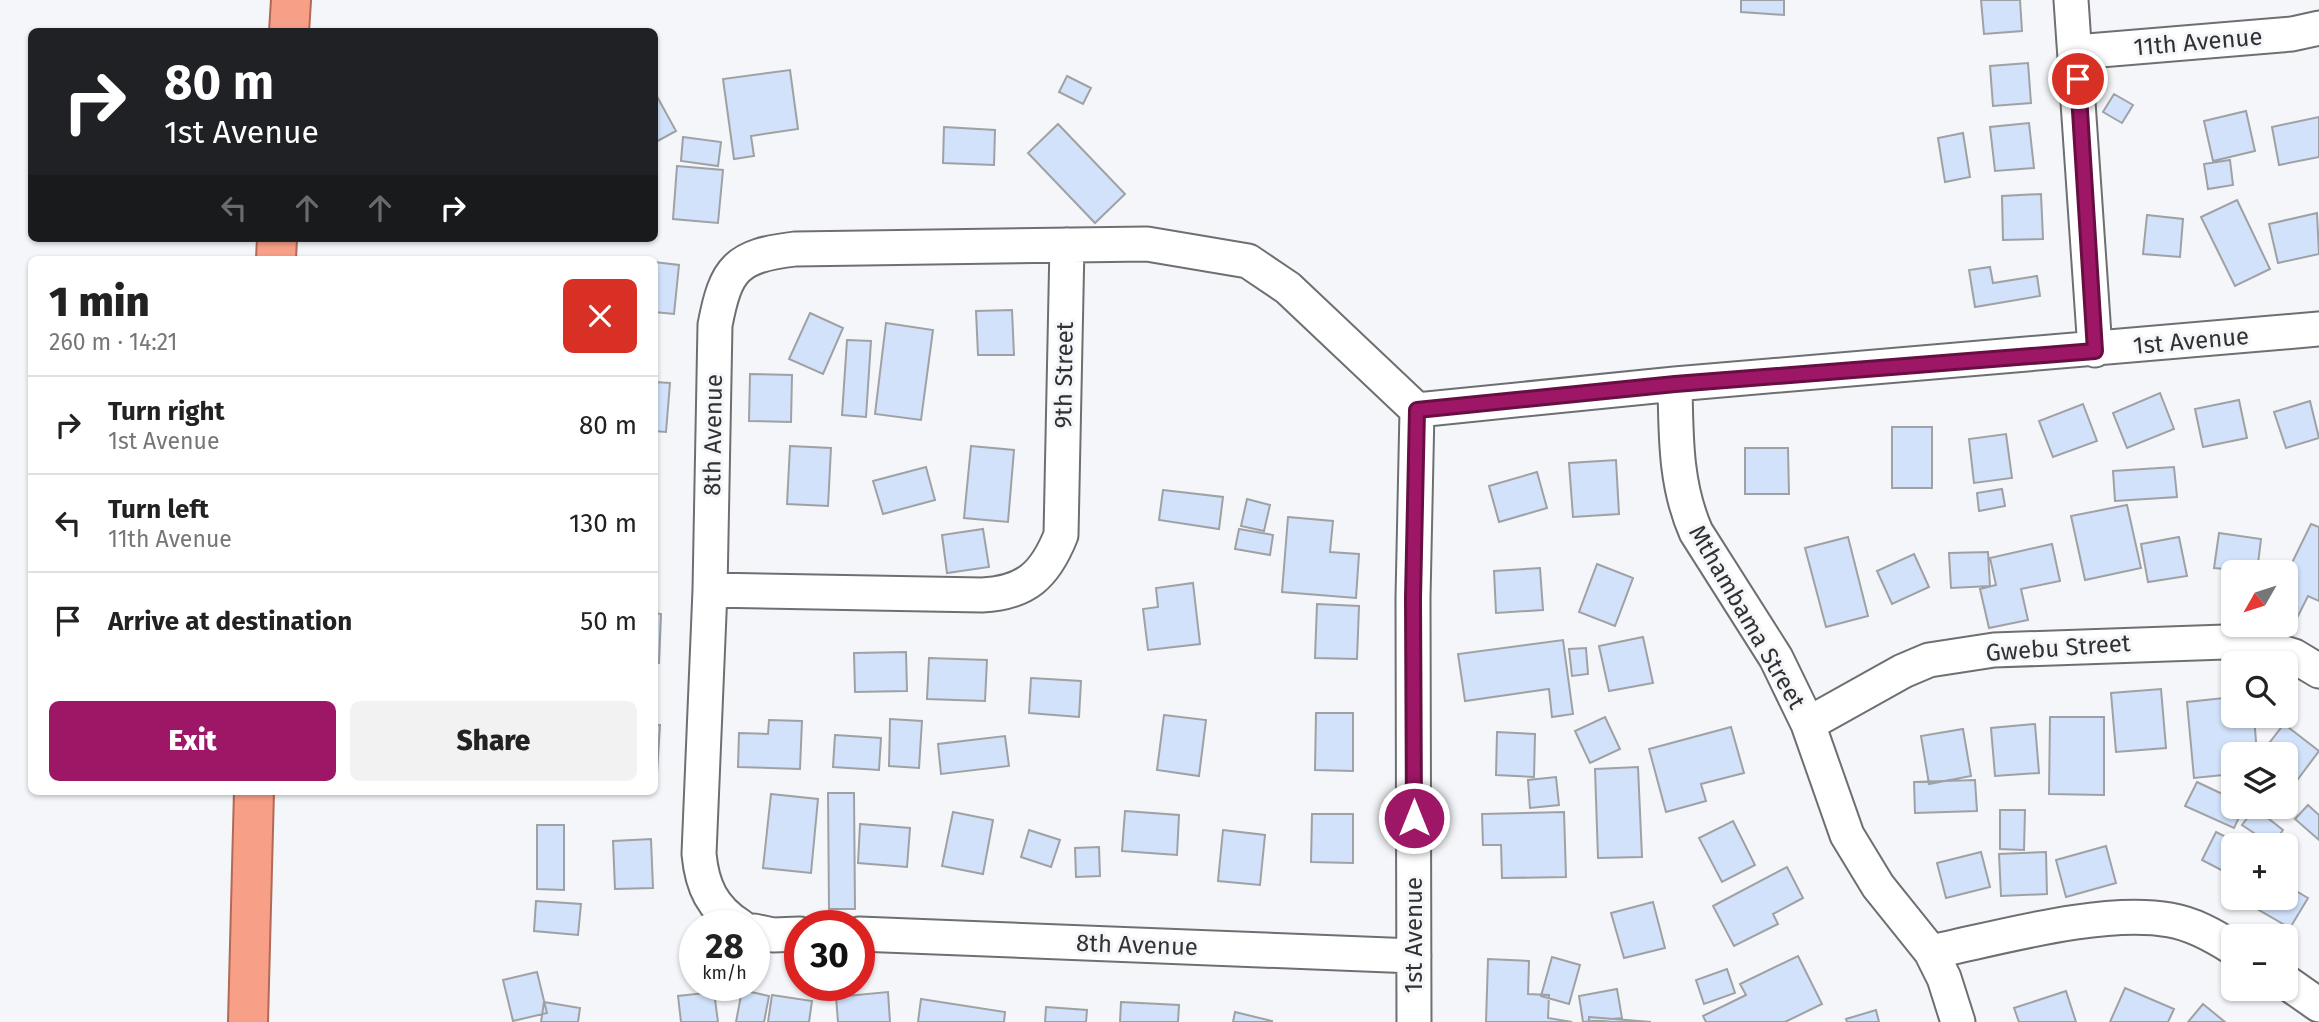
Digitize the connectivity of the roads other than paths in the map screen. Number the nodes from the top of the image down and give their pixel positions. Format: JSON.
{"nodes":[{"id":1,"x":291,"y":0,"type":"edge"},
{"id":2,"x":2071,"y":0,"type":"edge"},
{"id":3,"x":289,"y":28,"type":"edge"},
{"id":4,"x":2319,"y":29,"type":"edge"},
{"id":5,"x":2077,"y":52,"type":"junction"},
{"id":6,"x":1067,"y":245,"type":"junction"},
{"id":7,"x":2319,"y":329,"type":"edge"},
{"id":8,"x":2095,"y":351,"type":"junction"},
{"id":9,"x":1675,"y":384,"type":"junction"},
{"id":10,"x":1417,"y":410,"type":"junction"},
{"id":11,"x":710,"y":590,"type":"junction"},
{"id":12,"x":2319,"y":671,"type":"edge"},
{"id":13,"x":1808,"y":724,"type":"junction"},
{"id":14,"x":254,"y":795,"type":"edge"},
{"id":15,"x":720,"y":910,"type":"edge"},
{"id":16,"x":875,"y":935,"type":"edge"},
{"id":17,"x":2221,"y":941,"type":"edge"},
{"id":18,"x":1931,"y":952,"type":"junction"},
{"id":19,"x":1414,"y":956,"type":"junction"},
{"id":20,"x":2298,"y":990,"type":"edge"},
{"id":21,"x":2319,"y":1004,"type":"edge"},
{"id":22,"x":248,"y":1022,"type":"edge"},
{"id":23,"x":1414,"y":1022,"type":"edge"},
{"id":24,"x":1958,"y":1022,"type":"edge"}],
"edges":[{"from":1,"to":3,"type":"highway"},
{"from":2,"to":5,"type":"street"},
{"from":4,"to":5,"type":"street","name":"11th Avenue"},
{"from":5,"to":8,"type":"street"},
{"from":6,"to":10,"type":"street"},
{"from":6,"to":11,"type":"street","name":"8th Avenue"},
{"from":6,"to":11,"type":"street","name":"9th Street"},
{"from":7,"to":8,"type":"street","name":"1st Avenue"},
{"from":8,"to":9,"type":"street","name":"1st Avenue"},
{"from":9,"to":10,"type":"street","name":"1st Avenue"},
{"from":9,"to":13,"type":"street","name":"Mthambama Street"},
{"from":10,"to":19,"type":"street","name":"1st Avenue"},
{"from":11,"to":15,"type":"street","name":"8th Avenue"},
{"from":12,"to":13,"type":"street","name":"Gwebu Street"},
{"from":13,"to":18,"type":"street","name":"Mthambama Street"},
{"from":14,"to":22,"type":"highway"},
{"from":16,"to":19,"type":"street","name":"8th Avenue"},
{"from":17,"to":18,"type":"street"},
{"from":18,"to":24,"type":"street","name":"Mthambama Street"},
{"from":19,"to":23,"type":"street","name":"1st Avenue"},
{"from":20,"to":21,"type":"street"}]}
